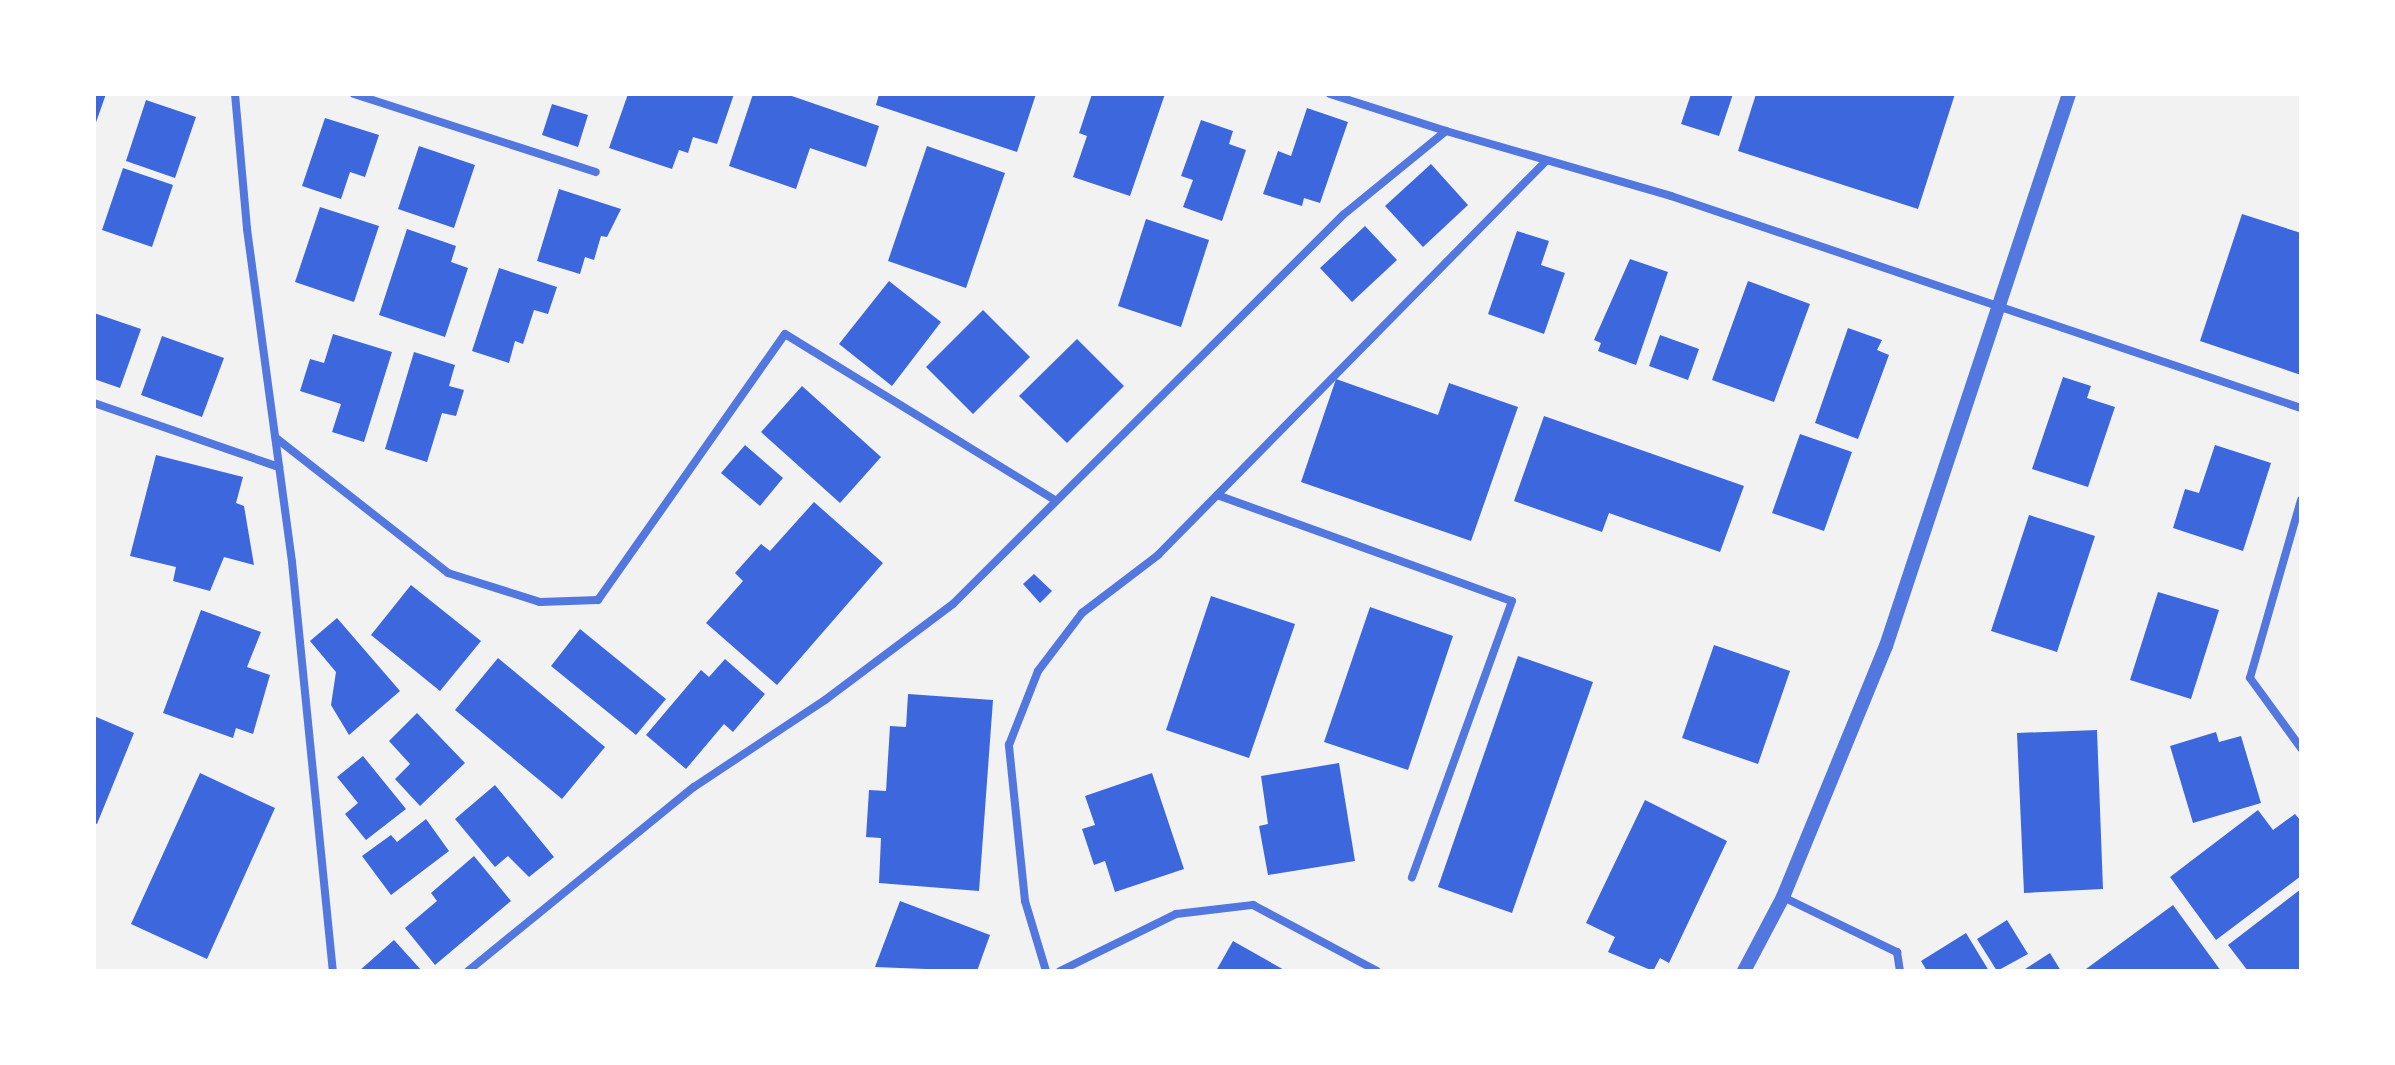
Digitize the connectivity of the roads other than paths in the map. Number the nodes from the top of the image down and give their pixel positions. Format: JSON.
{"nodes":[{"id":1,"x":235,"y":94,"type":"edge"},
{"id":2,"x":354,"y":94,"type":"edge"},
{"id":3,"x":1330,"y":94,"type":"edge"},
{"id":4,"x":2069,"y":94,"type":"edge"},
{"id":5,"x":1446,"y":131,"type":"junction"},
{"id":6,"x":1546,"y":161,"type":"junction"},
{"id":7,"x":596,"y":172,"type":"dead end"},
{"id":8,"x":1999,"y":309,"type":"junction"},
{"id":9,"x":94,"y":403,"type":"edge"},
{"id":10,"x":2301,"y":408,"type":"edge"},
{"id":11,"x":276,"y":438,"type":"junction"},
{"id":12,"x":279,"y":467,"type":"junction"},
{"id":13,"x":1217,"y":495,"type":"junction"},
{"id":14,"x":2301,"y":500,"type":"edge"},
{"id":15,"x":1056,"y":501,"type":"junction"},
{"id":16,"x":2301,"y":748,"type":"edge"},
{"id":17,"x":1412,"y":878,"type":"dead end"},
{"id":18,"x":1783,"y":897,"type":"junction"},
{"id":19,"x":333,"y":971,"type":"edge"},
{"id":20,"x":468,"y":971,"type":"edge"},
{"id":21,"x":1046,"y":971,"type":"edge"},
{"id":22,"x":1060,"y":971,"type":"edge"},
{"id":23,"x":1377,"y":971,"type":"edge"},
{"id":24,"x":1744,"y":971,"type":"edge"},
{"id":25,"x":1900,"y":971,"type":"edge"}],
"edges":[{"from":1,"to":11,"type":"street"},
{"from":2,"to":7,"type":"street"},
{"from":3,"to":5,"type":"street"},
{"from":4,"to":8,"type":"street"},
{"from":5,"to":6,"type":"street"},
{"from":5,"to":15,"type":"street"},
{"from":6,"to":8,"type":"street"},
{"from":6,"to":13,"type":"street"},
{"from":8,"to":10,"type":"street"},
{"from":8,"to":18,"type":"street"},
{"from":9,"to":12,"type":"street"},
{"from":11,"to":12,"type":"street"},
{"from":11,"to":15,"type":"street"},
{"from":12,"to":19,"type":"street"},
{"from":13,"to":17,"type":"street"},
{"from":13,"to":21,"type":"street"},
{"from":14,"to":16,"type":"street"},
{"from":15,"to":20,"type":"street"},
{"from":18,"to":24,"type":"street"},
{"from":18,"to":25,"type":"street"},
{"from":22,"to":23,"type":"street"}]}
